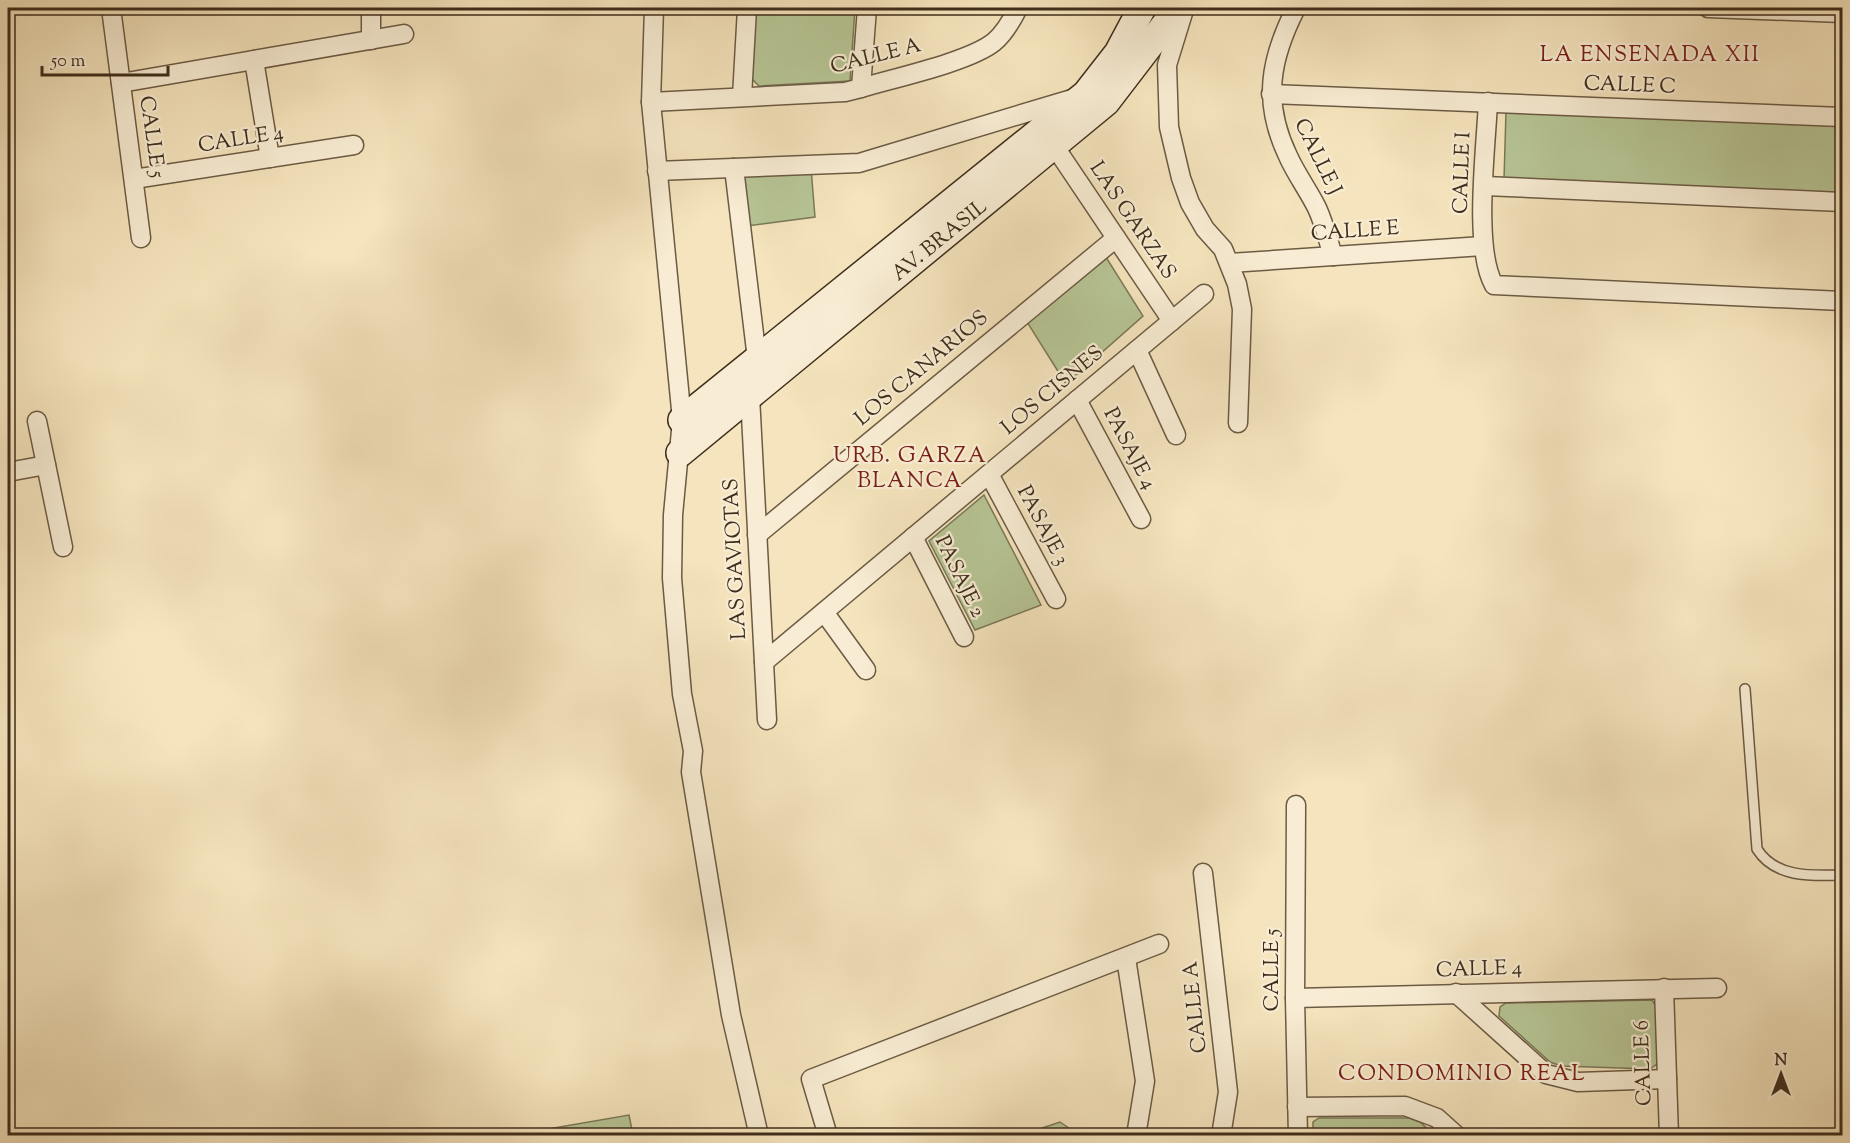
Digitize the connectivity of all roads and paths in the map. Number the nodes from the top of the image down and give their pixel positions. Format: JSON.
{"nodes":[{"id":1,"x":111,"y":8,"type":"edge"},
{"id":2,"x":371,"y":8,"type":"edge"},
{"id":3,"x":654,"y":8,"type":"edge"},
{"id":4,"x":747,"y":8,"type":"edge"},
{"id":5,"x":867,"y":8,"type":"edge"},
{"id":6,"x":1018,"y":8,"type":"edge"},
{"id":7,"x":1142,"y":8,"type":"edge"},
{"id":8,"x":1178,"y":8,"type":"edge"},
{"id":9,"x":1185,"y":8,"type":"edge"},
{"id":10,"x":1296,"y":8,"type":"edge"},
{"id":11,"x":1708,"y":8,"type":"edge"},
{"id":12,"x":1842,"y":13,"type":"edge"},
{"id":13,"x":404,"y":34,"type":"dead end"},
{"id":14,"x":371,"y":40,"type":"junction"},
{"id":15,"x":254,"y":60,"type":"junction"},
{"id":16,"x":121,"y":83,"type":"junction"},
{"id":17,"x":861,"y":88,"type":"junction"},
{"id":18,"x":1086,"y":94,"type":"junction"},
{"id":19,"x":1271,"y":94,"type":"junction"},
{"id":20,"x":742,"y":97,"type":"junction"},
{"id":21,"x":651,"y":102,"type":"junction"},
{"id":22,"x":1488,"y":102,"type":"junction"},
{"id":23,"x":1842,"y":117,"type":"edge"},
{"id":24,"x":354,"y":145,"type":"dead end"},
{"id":25,"x":1055,"y":147,"type":"junction"},
{"id":26,"x":270,"y":158,"type":"junction"},
{"id":27,"x":734,"y":168,"type":"junction"},
{"id":28,"x":657,"y":171,"type":"junction"},
{"id":29,"x":134,"y":179,"type":"junction"},
{"id":30,"x":1485,"y":186,"type":"junction"},
{"id":31,"x":1842,"y":202,"type":"edge"},
{"id":32,"x":141,"y":238,"type":"dead end"},
{"id":33,"x":1116,"y":238,"type":"junction"},
{"id":34,"x":1483,"y":246,"type":"junction"},
{"id":35,"x":1333,"y":256,"type":"junction"},
{"id":36,"x":1230,"y":263,"type":"junction"},
{"id":37,"x":1204,"y":294,"type":"dead end"},
{"id":38,"x":1842,"y":301,"type":"edge"},
{"id":39,"x":1172,"y":321,"type":"junction"},
{"id":40,"x":1137,"y":350,"type":"junction"},
{"id":41,"x":757,"y":359,"type":"junction"},
{"id":42,"x":750,"y":396,"type":"junction"},
{"id":43,"x":1077,"y":400,"type":"junction"},
{"id":44,"x":682,"y":420,"type":"junction"},
{"id":45,"x":38,"y":421,"type":"dead end"},
{"id":46,"x":1238,"y":423,"type":"dead end"},
{"id":47,"x":1176,"y":435,"type":"dead end"},
{"id":48,"x":680,"y":453,"type":"junction"},
{"id":49,"x":46,"y":465,"type":"junction"},
{"id":50,"x":8,"y":472,"type":"edge"},
{"id":51,"x":989,"y":474,"type":"junction"},
{"id":52,"x":1141,"y":519,"type":"dead end"},
{"id":53,"x":757,"y":535,"type":"junction"},
{"id":54,"x":914,"y":537,"type":"junction"},
{"id":55,"x":63,"y":547,"type":"dead end"},
{"id":56,"x":1056,"y":599,"type":"dead end"},
{"id":57,"x":824,"y":612,"type":"junction"},
{"id":58,"x":964,"y":638,"type":"dead end"},
{"id":59,"x":764,"y":662,"type":"junction"},
{"id":60,"x":866,"y":670,"type":"dead end"},
{"id":61,"x":1745,"y":689,"type":"dead end"},
{"id":62,"x":767,"y":720,"type":"dead end"},
{"id":63,"x":1296,"y":804,"type":"dead end"},
{"id":64,"x":1203,"y":873,"type":"dead end"},
{"id":65,"x":1842,"y":875,"type":"edge"},
{"id":66,"x":1159,"y":944,"type":"dead end"},
{"id":67,"x":1126,"y":958,"type":"junction"},
{"id":68,"x":1664,"y":988,"type":"junction"},
{"id":69,"x":1717,"y":988,"type":"dead end"},
{"id":70,"x":1456,"y":993,"type":"junction"},
{"id":71,"x":1295,"y":998,"type":"junction"},
{"id":72,"x":1667,"y":1079,"type":"junction"},
{"id":73,"x":1297,"y":1107,"type":"junction"},
{"id":74,"x":759,"y":1136,"type":"edge"},
{"id":75,"x":828,"y":1136,"type":"edge"},
{"id":76,"x":1136,"y":1136,"type":"edge"},
{"id":77,"x":1221,"y":1136,"type":"edge"},
{"id":78,"x":1298,"y":1136,"type":"edge"},
{"id":79,"x":1457,"y":1136,"type":"edge"},
{"id":80,"x":1669,"y":1136,"type":"edge"}],
"edges":[{"from":1,"to":16,"type":"street","name":"CALLE 5"},
{"from":2,"to":14,"type":"street"},
{"from":3,"to":21,"type":"street"},
{"from":4,"to":20,"type":"street"},
{"from":5,"to":17,"type":"street"},
{"from":6,"to":17,"type":"street","name":"CALLE A"},
{"from":7,"to":18,"type":"street","name":"AV. BRASIL"},
{"from":8,"to":25,"type":"street","name":"AV. BRASIL"},
{"from":9,"to":36,"type":"street"},
{"from":10,"to":19,"type":"street","name":"CALLE J"},
{"from":11,"to":12,"type":"street"},
{"from":13,"to":14,"type":"street"},
{"from":14,"to":15,"type":"street"},
{"from":15,"to":16,"type":"street"},
{"from":15,"to":26,"type":"street"},
{"from":16,"to":29,"type":"street","name":"CALLE 5"},
{"from":17,"to":20,"type":"street","name":"CALLE A"},
{"from":18,"to":27,"type":"street"},
{"from":18,"to":41,"type":"street","name":"AV. BRASIL"},
{"from":19,"to":22,"type":"street","name":"CALLE C"},
{"from":19,"to":35,"type":"street","name":"CALLE J"},
{"from":20,"to":21,"type":"street","name":"CALLE A"},
{"from":21,"to":28,"type":"street"},
{"from":22,"to":23,"type":"street","name":"CALLE C"},
{"from":22,"to":30,"type":"street","name":"CALLE I"},
{"from":24,"to":26,"type":"street","name":"CALLE 4"},
{"from":25,"to":33,"type":"street","name":"LAS GARZAS"},
{"from":25,"to":42,"type":"street","name":"AV. BRASIL"},
{"from":26,"to":29,"type":"street","name":"CALLE 4"},
{"from":27,"to":28,"type":"street"},
{"from":27,"to":41,"type":"street"},
{"from":28,"to":44,"type":"street"},
{"from":29,"to":32,"type":"street","name":"CALLE 5"},
{"from":30,"to":31,"type":"street"},
{"from":30,"to":34,"type":"street","name":"CALLE I"},
{"from":33,"to":39,"type":"street","name":"LAS GARZAS"},
{"from":33,"to":53,"type":"street","name":"LOS CANARIOS"},
{"from":34,"to":35,"type":"street","name":"CALLE E"},
{"from":34,"to":38,"type":"street","name":"CALLE I"},
{"from":35,"to":36,"type":"street","name":"CALLE E"},
{"from":36,"to":46,"type":"street"},
{"from":37,"to":39,"type":"street","name":"LOS CISNES"},
{"from":39,"to":40,"type":"street","name":"LOS CISNES"},
{"from":40,"to":43,"type":"street","name":"LOS CISNES"},
{"from":40,"to":47,"type":"street"},
{"from":41,"to":44,"type":"street","name":"AV. BRASIL"},
{"from":42,"to":48,"type":"street","name":"AV. BRASIL"},
{"from":42,"to":53,"type":"street","name":"LAS GAVIOTAS"},
{"from":43,"to":51,"type":"street","name":"LOS CISNES"},
{"from":43,"to":52,"type":"street","name":"PASAJE 4"},
{"from":44,"to":48,"type":"street"},
{"from":45,"to":49,"type":"street"},
{"from":48,"to":74,"type":"street"},
{"from":49,"to":50,"type":"street"},
{"from":49,"to":55,"type":"street"},
{"from":51,"to":54,"type":"street","name":"LOS CISNES"},
{"from":51,"to":56,"type":"street","name":"PASAJE 3"},
{"from":53,"to":59,"type":"street","name":"LAS GAVIOTAS"},
{"from":54,"to":57,"type":"street","name":"LOS CISNES"},
{"from":54,"to":58,"type":"street","name":"PASAJE 2"},
{"from":57,"to":59,"type":"street","name":"LOS CISNES"},
{"from":57,"to":60,"type":"street"},
{"from":59,"to":62,"type":"street","name":"LAS GAVIOTAS"},
{"from":61,"to":65,"type":"lane"},
{"from":63,"to":71,"type":"street","name":"CALLE 5"},
{"from":64,"to":77,"type":"street","name":"CALLE A"},
{"from":66,"to":67,"type":"street"},
{"from":67,"to":75,"type":"street"},
{"from":67,"to":76,"type":"street"},
{"from":68,"to":69,"type":"street","name":"CALLE 4"},
{"from":68,"to":70,"type":"street","name":"CALLE 4"},
{"from":68,"to":72,"type":"street","name":"CALLE 6"},
{"from":70,"to":71,"type":"street","name":"CALLE 4"},
{"from":70,"to":72,"type":"street"},
{"from":71,"to":73,"type":"street","name":"CALLE 5"},
{"from":72,"to":80,"type":"street","name":"CALLE 6"},
{"from":73,"to":78,"type":"street","name":"CALLE 5"},
{"from":73,"to":79,"type":"street"}]}
